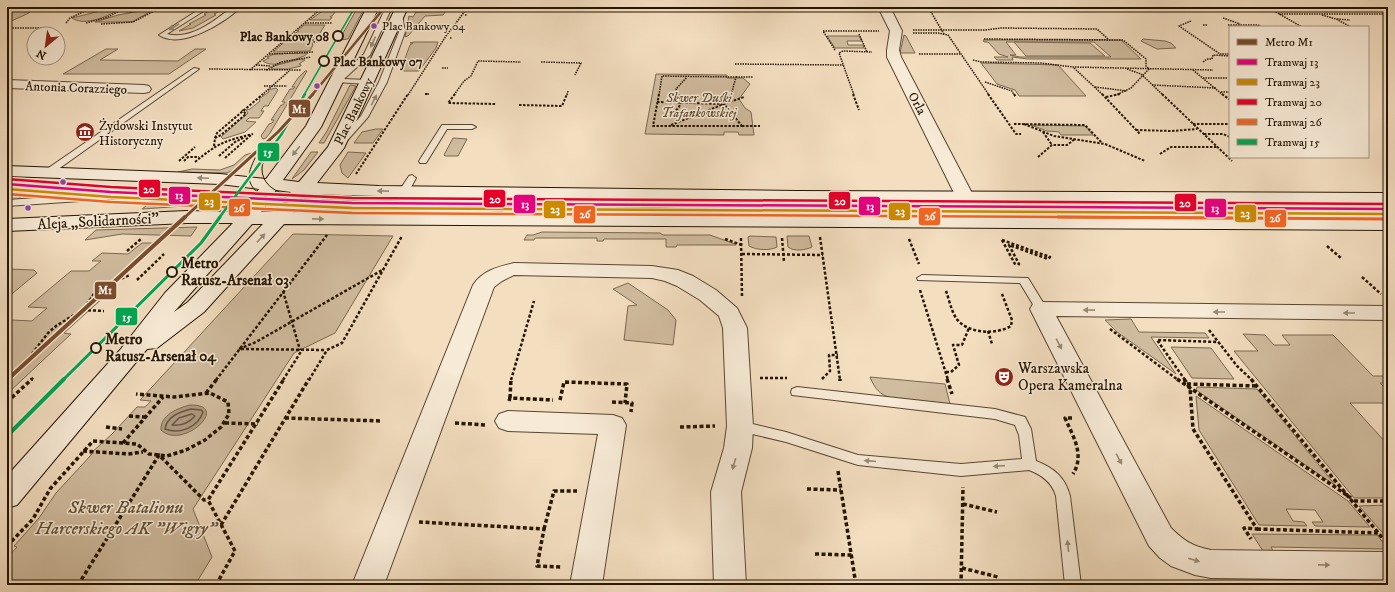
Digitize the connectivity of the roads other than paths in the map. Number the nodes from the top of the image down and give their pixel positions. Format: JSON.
{"nodes":[{"id":1,"x":207,"y":7,"type":"edge"},
{"id":2,"x":238,"y":7,"type":"edge"},
{"id":3,"x":373,"y":7,"type":"edge"},
{"id":4,"x":884,"y":7,"type":"edge"},
{"id":5,"x":397,"y":9,"type":"edge"},
{"id":6,"x":196,"y":69,"type":"road end"},
{"id":7,"x":338,"y":81,"type":"junction"},
{"id":8,"x":367,"y":82,"type":"junction"},
{"id":9,"x":7,"y":84,"type":"edge"},
{"id":10,"x":144,"y":90,"type":"dead end"},
{"id":11,"x":472,"y":127,"type":"dead end"},
{"id":12,"x":336,"y":148,"type":"junction"},
{"id":13,"x":423,"y":161,"type":"dead end"},
{"id":14,"x":7,"y":171,"type":"edge"},
{"id":15,"x":47,"y":173,"type":"junction"},
{"id":16,"x":7,"y":184,"type":"edge"},
{"id":17,"x":270,"y":185,"type":"junction"},
{"id":18,"x":124,"y":195,"type":"junction"},
{"id":19,"x":298,"y":195,"type":"junction"},
{"id":20,"x":796,"y":196,"type":"junction"},
{"id":21,"x":965,"y":197,"type":"junction"},
{"id":22,"x":1388,"y":199,"type":"edge"},
{"id":23,"x":259,"y":201,"type":"junction"},
{"id":24,"x":7,"y":203,"type":"edge"},
{"id":25,"x":374,"y":205,"type":"junction"},
{"id":26,"x":247,"y":217,"type":"junction"},
{"id":27,"x":280,"y":218,"type":"junction"},
{"id":28,"x":556,"y":219,"type":"junction"},
{"id":29,"x":1388,"y":224,"type":"edge"},
{"id":30,"x":7,"y":225,"type":"edge"},
{"id":31,"x":922,"y":278,"type":"road end"},
{"id":32,"x":1385,"y":304,"type":"edge"},
{"id":33,"x":1041,"y":309,"type":"junction"},
{"id":34,"x":129,"y":356,"type":"junction"},
{"id":35,"x":797,"y":392,"type":"dead end"},
{"id":36,"x":509,"y":410,"type":"road end"},
{"id":37,"x":740,"y":426,"type":"junction"},
{"id":38,"x":1030,"y":464,"type":"junction"},
{"id":39,"x":7,"y":496,"type":"edge"},
{"id":40,"x":1388,"y":566,"type":"edge"},
{"id":41,"x":587,"y":577,"type":"edge"},
{"id":42,"x":368,"y":585,"type":"edge"},
{"id":43,"x":730,"y":585,"type":"edge"},
{"id":44,"x":1073,"y":585,"type":"edge"}],
"edges":[{"from":1,"to":2,"type":"lane","one_way":true},
{"from":3,"to":7,"type":"main road","name":"Plac Bankowy"},
{"from":4,"to":21,"type":"main road","name":"Orla"},
{"from":5,"to":7,"type":"lane","one_way":true},
{"from":5,"to":8,"type":"main road","name":"Plac Bankowy"},
{"from":12,"to":5,"type":"lane","one_way":true},
{"from":6,"to":15,"type":"lane"},
{"from":7,"to":8,"type":"lane"},
{"from":7,"to":17,"type":"main road","name":"Plac Bankowy","one_way":true},
{"from":8,"to":12,"type":"main road","name":"Plac Bankowy"},
{"from":9,"to":10,"type":"main road","name":"Antonia Corazziego"},
{"from":11,"to":13,"type":"lane"},
{"from":12,"to":19,"type":"main road","name":"Plac Bankowy"},
{"from":14,"to":15,"type":"main road"},
{"from":17,"to":15,"type":"main road","one_way":true},
{"from":16,"to":18,"type":"lane"},
{"from":17,"to":19,"type":"main road"},
{"from":17,"to":23,"type":"main road","name":"Plac Bankowy"},
{"from":18,"to":23,"type":"lane"},
{"from":18,"to":24,"type":"lane"},
{"from":20,"to":19,"type":"main road","one_way":true},
{"from":19,"to":23,"type":"lane"},
{"from":19,"to":25,"type":"lane"},
{"from":19,"to":27,"type":"main road","name":"Plac Bankowy"},
{"from":20,"to":21,"type":"main road"},
{"from":20,"to":25,"type":"lane"},
{"from":21,"to":22,"type":"main road"},
{"from":23,"to":26,"type":"main road","name":"Plac Bankowy"},
{"from":25,"to":28,"type":"lane"},
{"from":26,"to":27,"type":"main road","name":"Aleja „Solidarności”"},
{"from":26,"to":30,"type":"main road","name":"Aleja „Solidarności”"},
{"from":26,"to":34,"type":"main road","name":"Plac Bankowy"},
{"from":27,"to":28,"type":"main road","name":"Aleja „Solidarności”","one_way":true},
{"from":34,"to":27,"type":"main road","name":"Plac Bankowy","one_way":true},
{"from":28,"to":29,"type":"main road","name":"Aleja „Solidarności”"},
{"from":31,"to":33,"type":"lane"},
{"from":32,"to":33,"type":"main road","one_way":true},
{"from":33,"to":40,"type":"main road","one_way":true},
{"from":34,"to":39,"type":"main road"},
{"from":35,"to":38,"type":"lane"},
{"from":36,"to":41,"type":"main road"},
{"from":38,"to":37,"type":"lane","one_way":true},
{"from":37,"to":42,"type":"main road"},
{"from":37,"to":43,"type":"main road","one_way":true},
{"from":44,"to":38,"type":"lane","one_way":true}]}
